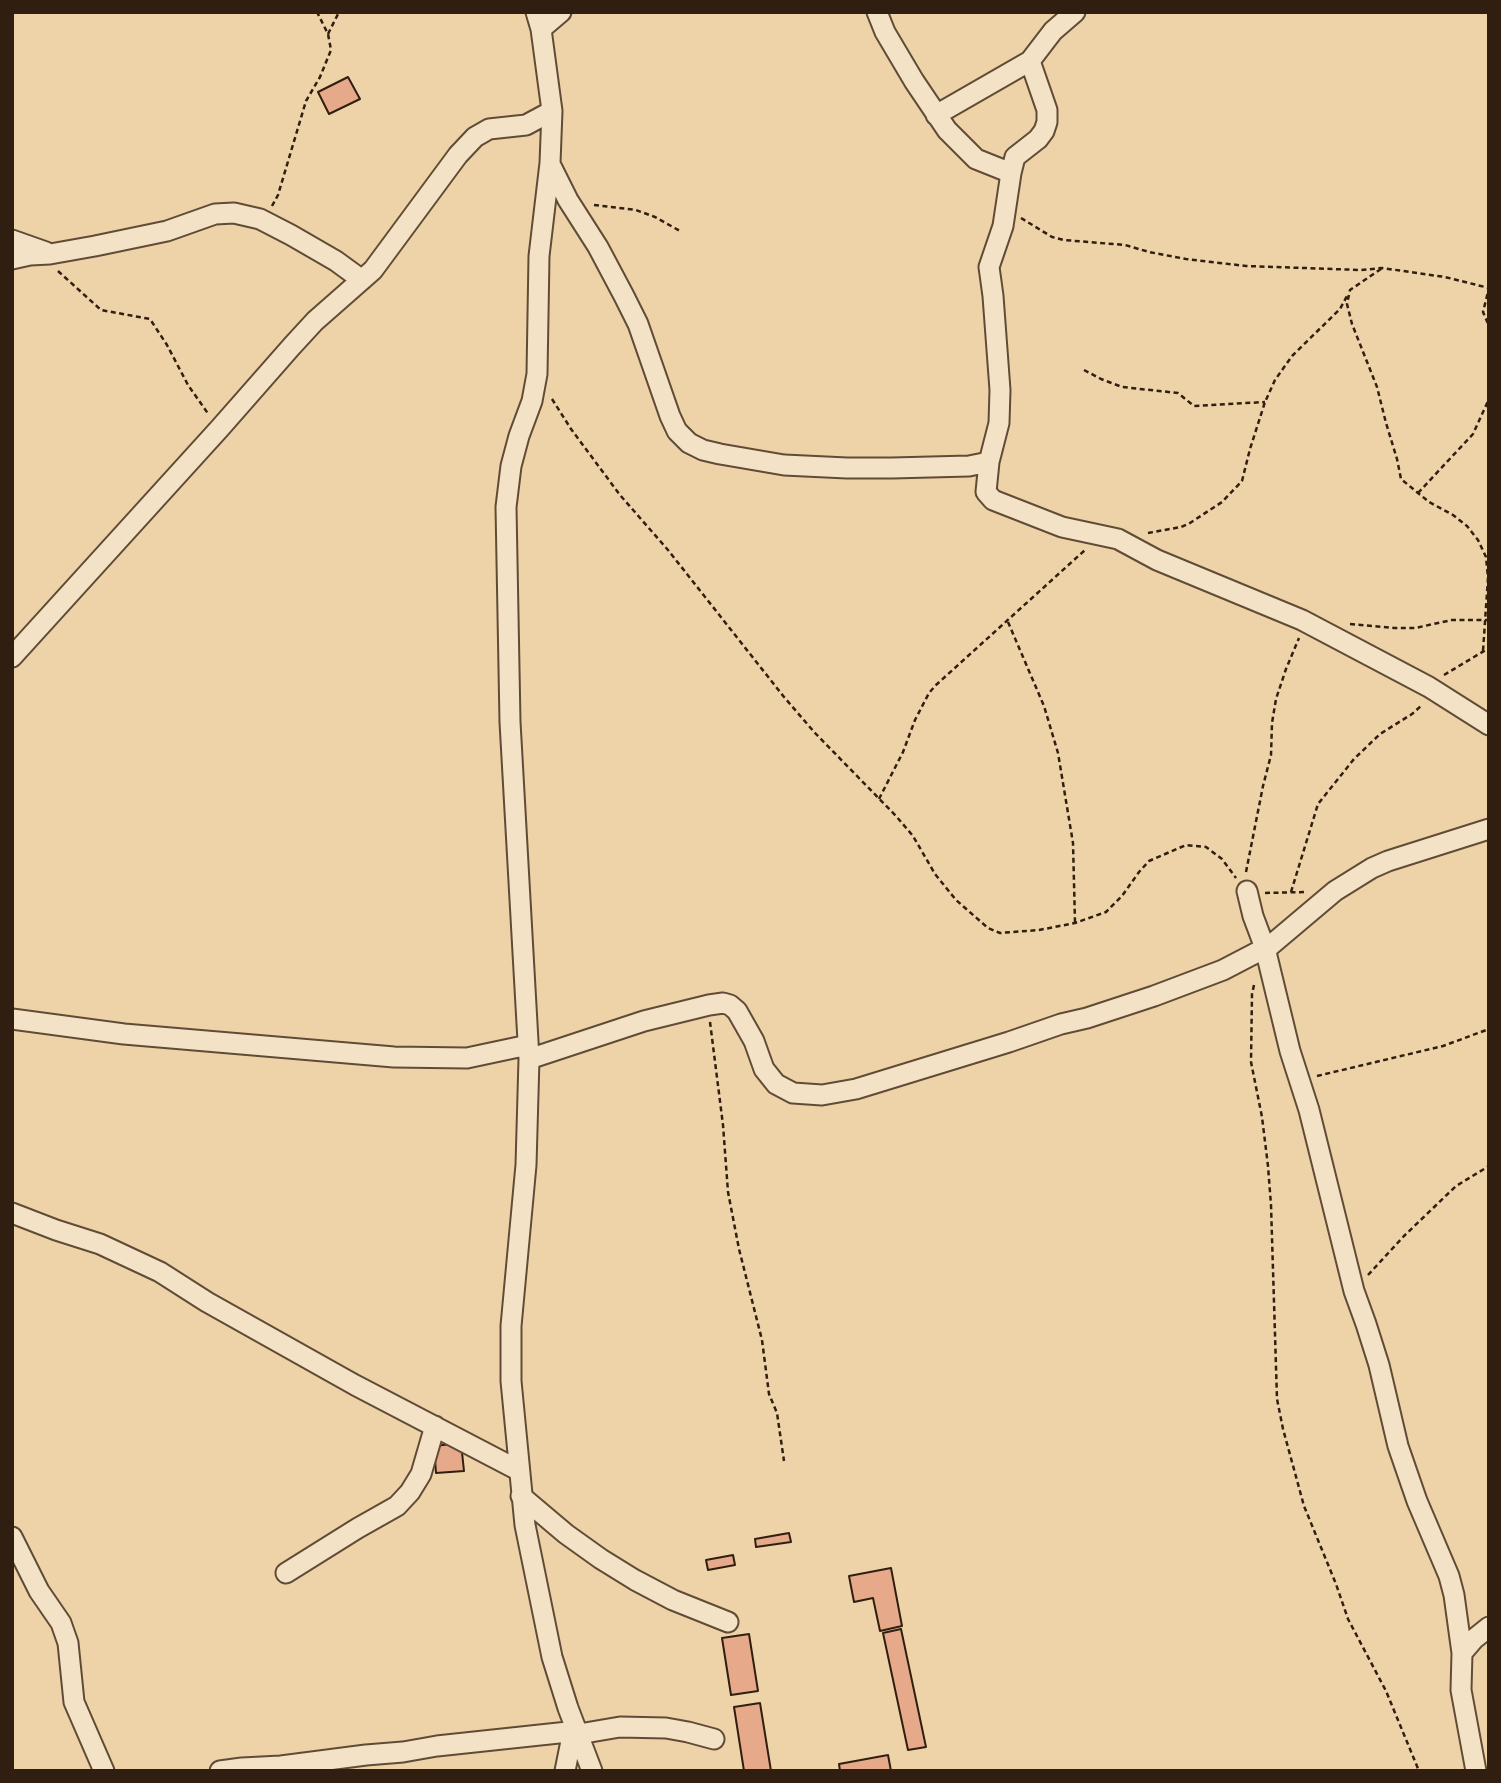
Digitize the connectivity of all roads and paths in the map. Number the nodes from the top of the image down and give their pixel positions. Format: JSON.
{"nodes":[{"id":1,"x":317,"y":12,"type":"edge"},
{"id":2,"x":339,"y":12,"type":"edge"},
{"id":3,"x":561,"y":12,"type":"edge"},
{"id":4,"x":877,"y":12,"type":"edge"},
{"id":5,"x":1075,"y":12,"type":"edge"},
{"id":6,"x":539,"y":21,"type":"edge"},
{"id":7,"x":328,"y":33,"type":"junction"},
{"id":8,"x":1030,"y":61,"type":"junction"},
{"id":9,"x":552,"y":111,"type":"junction"},
{"id":10,"x":936,"y":115,"type":"junction"},
{"id":11,"x":550,"y":163,"type":"junction"},
{"id":12,"x":1011,"y":173,"type":"junction"},
{"id":13,"x":568,"y":200,"type":"junction"},
{"id":14,"x":1006,"y":209,"type":"junction"},
{"id":15,"x":260,"y":219,"type":"junction"},
{"id":16,"x":680,"y":231,"type":"dead end"},
{"id":17,"x":12,"y":240,"type":"edge"},
{"id":18,"x":44,"y":254,"type":"junction"},
{"id":19,"x":12,"y":259,"type":"edge"},
{"id":20,"x":1382,"y":268,"type":"junction"},
{"id":21,"x":362,"y":280,"type":"junction"},
{"id":22,"x":1350,"y":290,"type":"junction"},
{"id":23,"x":1489,"y":326,"type":"edge"},
{"id":24,"x":1084,"y":370,"type":"dead end"},
{"id":25,"x":537,"y":374,"type":"junction"},
{"id":26,"x":1489,"y":399,"type":"edge"},
{"id":27,"x":1265,"y":402,"type":"junction"},
{"id":28,"x":220,"y":428,"type":"junction"},
{"id":29,"x":989,"y":462,"type":"junction"},
{"id":30,"x":1418,"y":494,"type":"junction"},
{"id":31,"x":1111,"y":537,"type":"junction"},
{"id":32,"x":1486,"y":556,"type":"junction"},
{"id":33,"x":1489,"y":563,"type":"edge"},
{"id":34,"x":1487,"y":620,"type":"edge"},
{"id":35,"x":1007,"y":621,"type":"junction"},
{"id":36,"x":1310,"y":624,"type":"junction"},
{"id":37,"x":1340,"y":624,"type":"dead end"},
{"id":38,"x":1489,"y":648,"type":"edge"},
{"id":39,"x":1483,"y":651,"type":"junction"},
{"id":40,"x":12,"y":657,"type":"edge"},
{"id":41,"x":1429,"y":687,"type":"junction"},
{"id":42,"x":1489,"y":725,"type":"edge"},
{"id":43,"x":880,"y":799,"type":"junction"},
{"id":44,"x":1489,"y":829,"type":"edge"},
{"id":45,"x":1245,"y":889,"type":"junction"},
{"id":46,"x":1335,"y":891,"type":"junction"},
{"id":47,"x":1291,"y":892,"type":"junction"},
{"id":48,"x":1075,"y":923,"type":"junction"},
{"id":49,"x":1266,"y":954,"type":"junction"},
{"id":50,"x":709,"y":1005,"type":"junction"},
{"id":51,"x":12,"y":1019,"type":"edge"},
{"id":52,"x":1489,"y":1029,"type":"edge"},
{"id":53,"x":529,"y":1052,"type":"junction"},
{"id":54,"x":1299,"y":1079,"type":"junction"},
{"id":55,"x":1489,"y":1166,"type":"edge"},
{"id":56,"x":12,"y":1213,"type":"edge"},
{"id":57,"x":1354,"y":1291,"type":"junction"},
{"id":58,"x":435,"y":1426,"type":"junction"},
{"id":59,"x":784,"y":1461,"type":"dead end"},
{"id":60,"x":518,"y":1469,"type":"junction"},
{"id":61,"x":521,"y":1496,"type":"junction"},
{"id":62,"x":12,"y":1537,"type":"edge"},
{"id":63,"x":286,"y":1573,"type":"dead end"},
{"id":64,"x":728,"y":1622,"type":"dead end"},
{"id":65,"x":1489,"y":1627,"type":"edge"},
{"id":66,"x":1462,"y":1653,"type":"junction"},
{"id":67,"x":576,"y":1732,"type":"junction"},
{"id":68,"x":714,"y":1740,"type":"dead end"},
{"id":69,"x":104,"y":1771,"type":"edge"},
{"id":70,"x":220,"y":1771,"type":"edge"},
{"id":71,"x":565,"y":1771,"type":"edge"},
{"id":72,"x":592,"y":1771,"type":"edge"},
{"id":73,"x":1419,"y":1771,"type":"edge"},
{"id":74,"x":1476,"y":1771,"type":"edge"}],
"edges":[{"from":1,"to":7,"type":"path"},
{"from":2,"to":7,"type":"path"},
{"from":3,"to":6,"type":"street"},
{"from":4,"to":10,"type":"street"},
{"from":5,"to":8,"type":"street"},
{"from":6,"to":9,"type":"street"},
{"from":7,"to":15,"type":"path"},
{"from":8,"to":10,"type":"street"},
{"from":8,"to":12,"type":"street"},
{"from":9,"to":11,"type":"street"},
{"from":9,"to":21,"type":"street"},
{"from":10,"to":12,"type":"street"},
{"from":11,"to":13,"type":"street"},
{"from":11,"to":25,"type":"street"},
{"from":12,"to":14,"type":"street"},
{"from":13,"to":16,"type":"path"},
{"from":13,"to":29,"type":"street"},
{"from":14,"to":20,"type":"path"},
{"from":14,"to":29,"type":"street"},
{"from":15,"to":18,"type":"street"},
{"from":15,"to":21,"type":"street"},
{"from":17,"to":18,"type":"street"},
{"from":18,"to":19,"type":"street"},
{"from":18,"to":28,"type":"path"},
{"from":20,"to":22,"type":"path"},
{"from":20,"to":23,"type":"path"},
{"from":21,"to":28,"type":"street"},
{"from":22,"to":27,"type":"path"},
{"from":22,"to":30,"type":"path"},
{"from":24,"to":27,"type":"path"},
{"from":25,"to":43,"type":"path"},
{"from":25,"to":53,"type":"street"},
{"from":26,"to":30,"type":"path"},
{"from":27,"to":31,"type":"path"},
{"from":28,"to":40,"type":"street"},
{"from":29,"to":31,"type":"street"},
{"from":30,"to":32,"type":"path"},
{"from":31,"to":35,"type":"path"},
{"from":31,"to":36,"type":"street"},
{"from":32,"to":33,"type":"path"},
{"from":32,"to":34,"type":"path"},
{"from":34,"to":37,"type":"path"},
{"from":34,"to":39,"type":"path"},
{"from":35,"to":43,"type":"path"},
{"from":35,"to":48,"type":"path"},
{"from":36,"to":41,"type":"street"},
{"from":36,"to":45,"type":"path"},
{"from":38,"to":39,"type":"path"},
{"from":39,"to":41,"type":"path"},
{"from":41,"to":42,"type":"street"},
{"from":41,"to":47,"type":"path"},
{"from":43,"to":48,"type":"path"},
{"from":44,"to":46,"type":"street"},
{"from":45,"to":47,"type":"path"},
{"from":45,"to":48,"type":"path"},
{"from":45,"to":49,"type":"street"},
{"from":46,"to":47,"type":"path"},
{"from":46,"to":49,"type":"street"},
{"from":49,"to":50,"type":"street"},
{"from":49,"to":54,"type":"street"},
{"from":49,"to":73,"type":"path"},
{"from":50,"to":53,"type":"street"},
{"from":50,"to":59,"type":"path"},
{"from":51,"to":53,"type":"street"},
{"from":52,"to":54,"type":"path"},
{"from":53,"to":60,"type":"street"},
{"from":54,"to":57,"type":"street"},
{"from":55,"to":57,"type":"path"},
{"from":56,"to":58,"type":"street"},
{"from":57,"to":66,"type":"street"},
{"from":58,"to":60,"type":"street"},
{"from":58,"to":63,"type":"street"},
{"from":60,"to":61,"type":"street"},
{"from":61,"to":64,"type":"street"},
{"from":61,"to":67,"type":"street"},
{"from":62,"to":69,"type":"street"},
{"from":65,"to":66,"type":"street"},
{"from":66,"to":74,"type":"street"},
{"from":67,"to":68,"type":"street"},
{"from":67,"to":70,"type":"street"},
{"from":67,"to":71,"type":"street"},
{"from":67,"to":72,"type":"street"}]}
